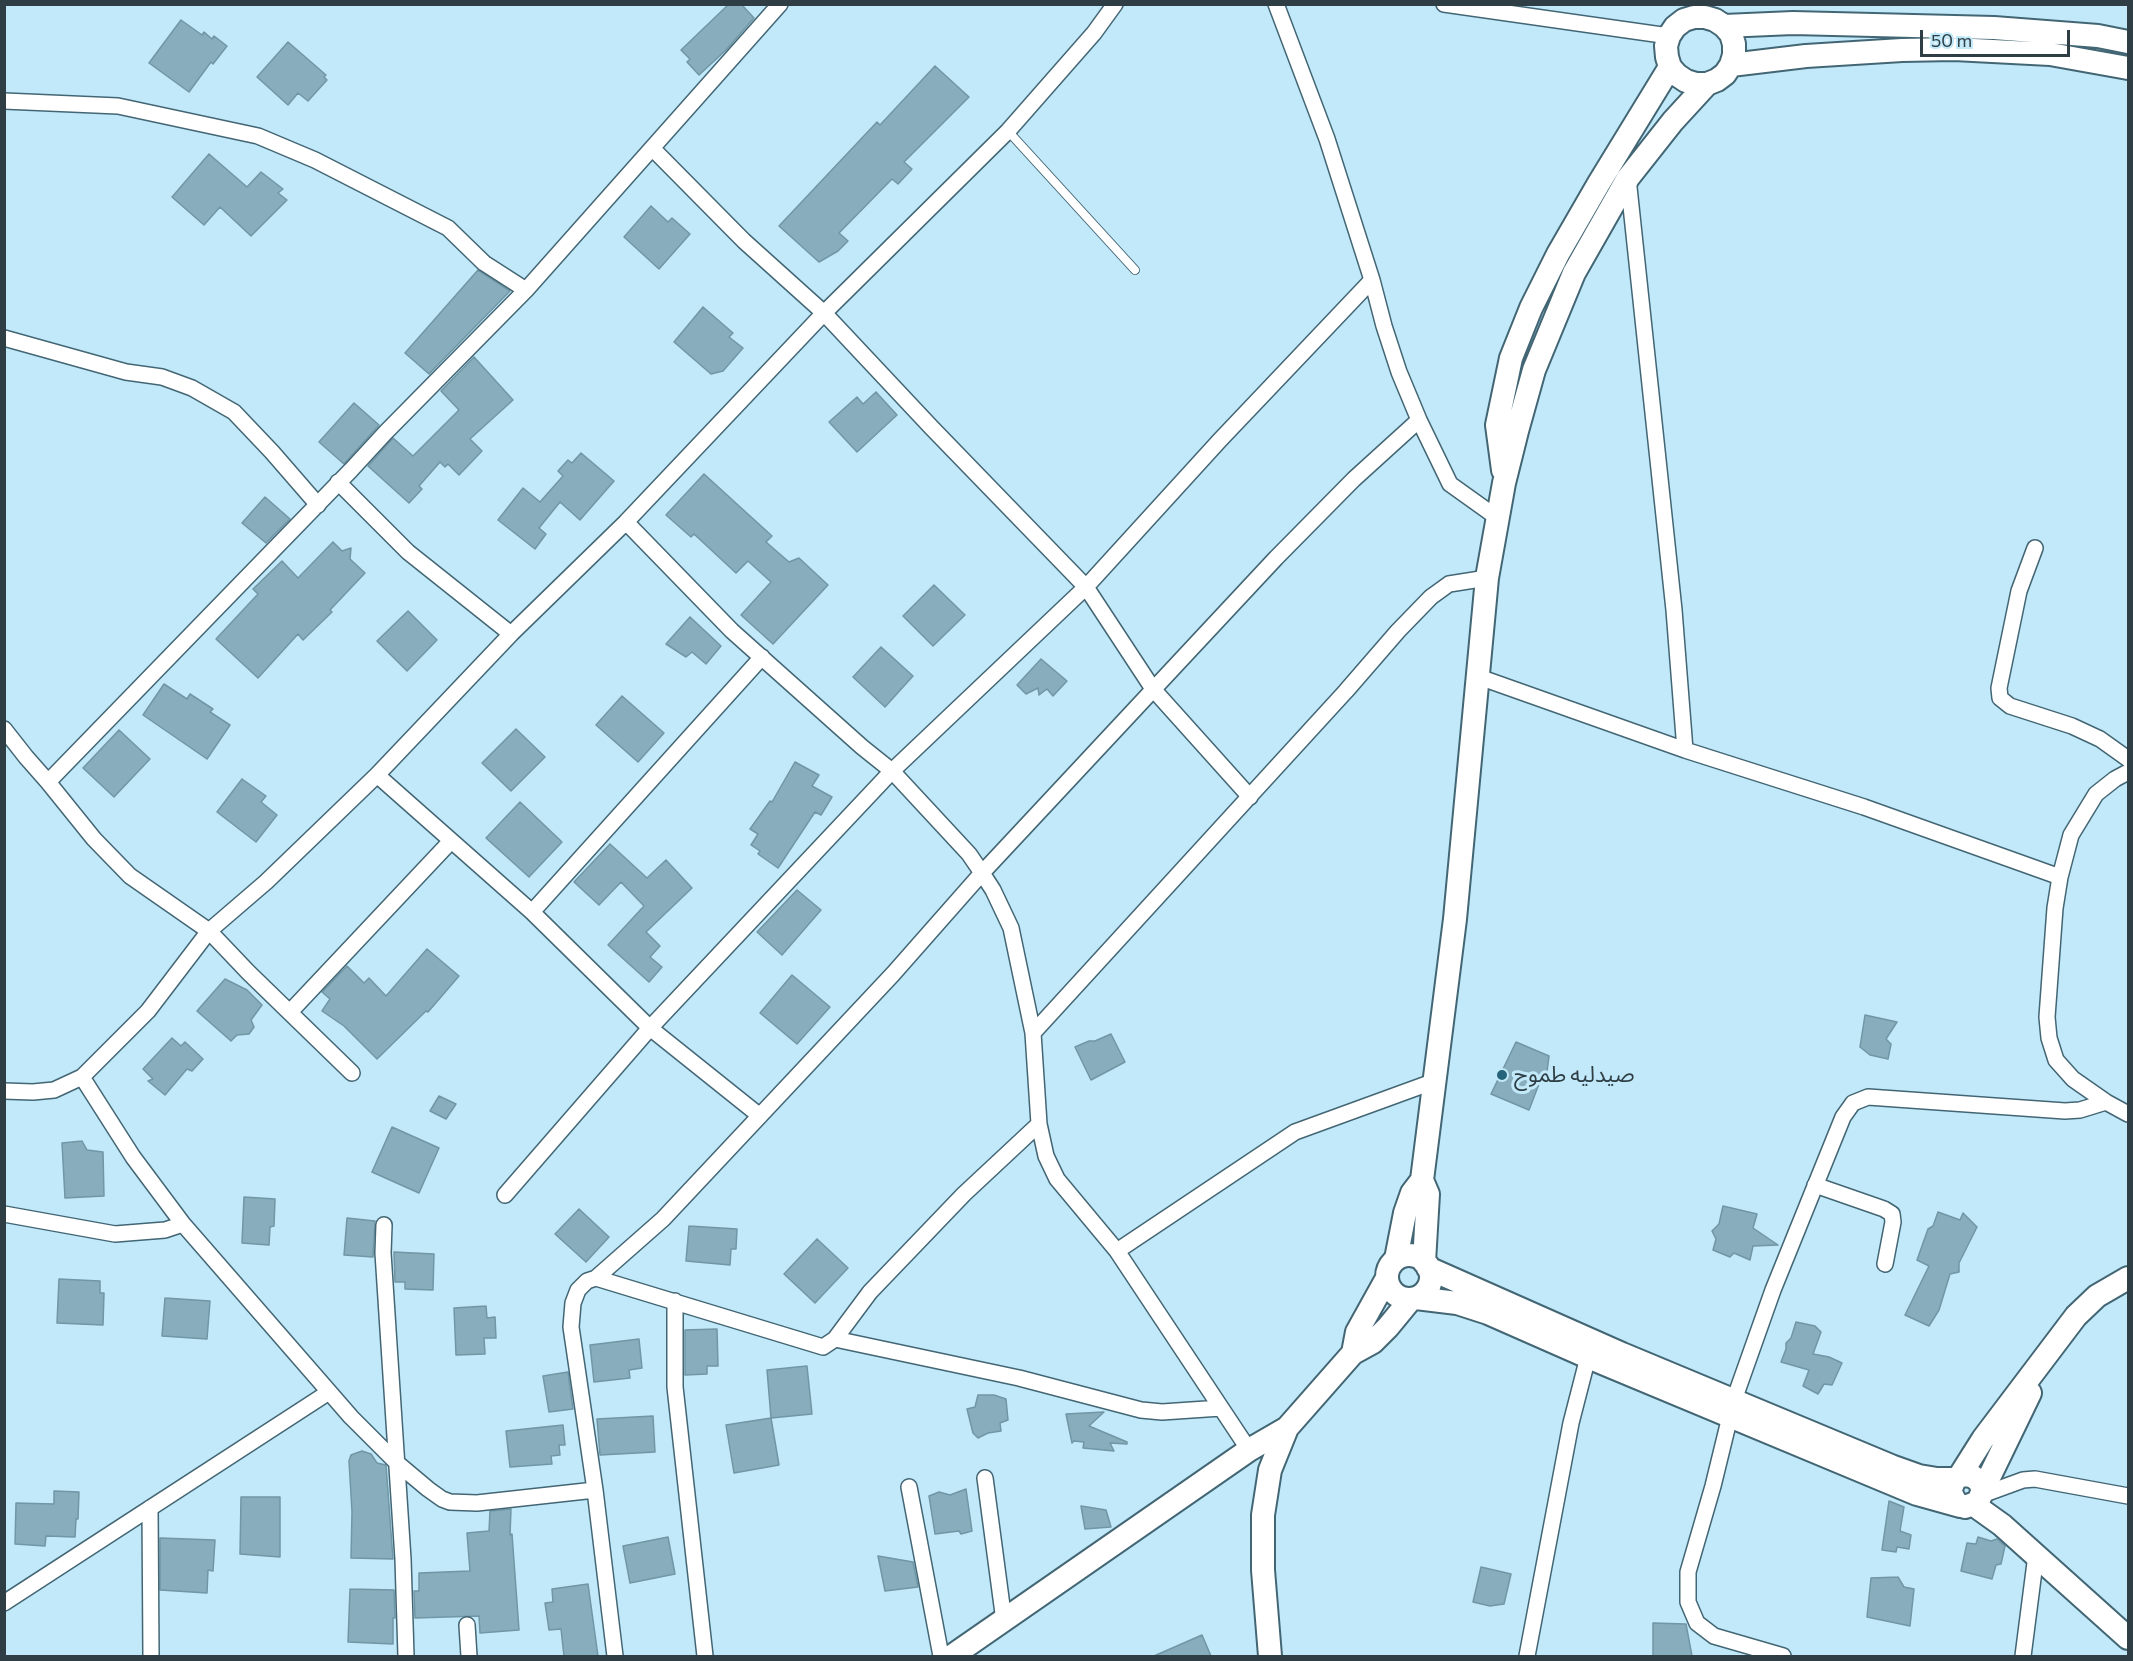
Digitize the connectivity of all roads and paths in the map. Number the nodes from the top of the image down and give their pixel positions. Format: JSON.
{"nodes":[{"id":1,"x":780,"y":4,"type":"edge"},
{"id":2,"x":1115,"y":4,"type":"edge"},
{"id":3,"x":1276,"y":4,"type":"edge"},
{"id":4,"x":1444,"y":4,"type":"edge"},
{"id":5,"x":1677,"y":20,"type":"edge"},
{"id":6,"x":1724,"y":26,"type":"junction"},
{"id":7,"x":2128,"y":42,"type":"edge"},
{"id":8,"x":1731,"y":65,"type":"junction"},
{"id":9,"x":1670,"y":67,"type":"junction"},
{"id":10,"x":2128,"y":68,"type":"edge"},
{"id":11,"x":1707,"y":84,"type":"junction"},
{"id":12,"x":4,"y":101,"type":"edge"},
{"id":13,"x":1008,"y":131,"type":"junction"},
{"id":14,"x":652,"y":148,"type":"junction"},
{"id":15,"x":1628,"y":178,"type":"junction"},
{"id":16,"x":1135,"y":270,"type":"dead end"},
{"id":17,"x":1372,"y":280,"type":"junction"},
{"id":18,"x":526,"y":290,"type":"junction"},
{"id":19,"x":824,"y":313,"type":"junction"},
{"id":20,"x":4,"y":338,"type":"edge"},
{"id":21,"x":1419,"y":420,"type":"junction"},
{"id":22,"x":338,"y":482,"type":"junction"},
{"id":23,"x":1504,"y":483,"type":"junction"},
{"id":24,"x":318,"y":505,"type":"junction"},
{"id":25,"x":1499,"y":519,"type":"junction"},
{"id":26,"x":626,"y":522,"type":"junction"},
{"id":27,"x":2035,"y":548,"type":"dead end"},
{"id":28,"x":1487,"y":578,"type":"junction"},
{"id":29,"x":1086,"y":587,"type":"junction"},
{"id":30,"x":511,"y":633,"type":"junction"},
{"id":31,"x":762,"y":657,"type":"junction"},
{"id":32,"x":1479,"y":677,"type":"junction"},
{"id":33,"x":1153,"y":689,"type":"junction"},
{"id":34,"x":4,"y":729,"type":"edge"},
{"id":35,"x":1685,"y":750,"type":"junction"},
{"id":36,"x":2128,"y":759,"type":"edge"},
{"id":37,"x":891,"y":771,"type":"junction"},
{"id":38,"x":2128,"y":772,"type":"edge"},
{"id":39,"x":377,"y":775,"type":"junction"},
{"id":40,"x":48,"y":782,"type":"junction"},
{"id":41,"x":1250,"y":797,"type":"junction"},
{"id":42,"x":451,"y":841,"type":"junction"},
{"id":43,"x":982,"y":873,"type":"junction"},
{"id":44,"x":2060,"y":877,"type":"junction"},
{"id":45,"x":532,"y":912,"type":"junction"},
{"id":46,"x":209,"y":931,"type":"junction"},
{"id":47,"x":290,"y":1012,"type":"junction"},
{"id":48,"x":650,"y":1028,"type":"junction"},
{"id":49,"x":1033,"y":1033,"type":"junction"},
{"id":50,"x":352,"y":1073,"type":"dead end"},
{"id":51,"x":82,"y":1077,"type":"junction"},
{"id":52,"x":1435,"y":1081,"type":"junction"},
{"id":53,"x":4,"y":1090,"type":"edge"},
{"id":54,"x":2106,"y":1102,"type":"junction"},
{"id":55,"x":2128,"y":1114,"type":"edge"},
{"id":56,"x":760,"y":1116,"type":"junction"},
{"id":57,"x":1039,"y":1124,"type":"junction"},
{"id":58,"x":1422,"y":1180,"type":"junction"},
{"id":59,"x":1815,"y":1185,"type":"junction"},
{"id":60,"x":505,"y":1196,"type":"dead end"},
{"id":61,"x":4,"y":1214,"type":"edge"},
{"id":62,"x":183,"y":1224,"type":"junction"},
{"id":63,"x":384,"y":1225,"type":"dead end"},
{"id":64,"x":1117,"y":1251,"type":"junction"},
{"id":65,"x":1885,"y":1264,"type":"dead end"},
{"id":66,"x":1426,"y":1265,"type":"junction"},
{"id":67,"x":1391,"y":1269,"type":"junction"},
{"id":68,"x":596,"y":1278,"type":"junction"},
{"id":69,"x":2128,"y":1278,"type":"edge"},
{"id":70,"x":1413,"y":1298,"type":"junction"},
{"id":71,"x":675,"y":1301,"type":"junction"},
{"id":72,"x":2058,"y":1339,"type":"junction"},
{"id":73,"x":836,"y":1340,"type":"junction"},
{"id":74,"x":1353,"y":1353,"type":"junction"},
{"id":75,"x":1588,"y":1357,"type":"junction"},
{"id":76,"x":329,"y":1392,"type":"junction"},
{"id":77,"x":1221,"y":1408,"type":"junction"},
{"id":78,"x":1732,"y":1408,"type":"junction"},
{"id":79,"x":1287,"y":1428,"type":"junction"},
{"id":80,"x":1249,"y":1450,"type":"junction"},
{"id":81,"x":398,"y":1463,"type":"junction"},
{"id":82,"x":985,"y":1478,"type":"dead end"},
{"id":83,"x":1957,"y":1478,"type":"junction"},
{"id":84,"x":909,"y":1487,"type":"dead end"},
{"id":85,"x":595,"y":1490,"type":"junction"},
{"id":86,"x":2128,"y":1496,"type":"edge"},
{"id":87,"x":1975,"y":1499,"type":"junction"},
{"id":88,"x":150,"y":1508,"type":"junction"},
{"id":89,"x":2036,"y":1555,"type":"junction"},
{"id":90,"x":4,"y":1603,"type":"edge"},
{"id":91,"x":1004,"y":1621,"type":"junction"},
{"id":92,"x":467,"y":1625,"type":"dead end"},
{"id":93,"x":2128,"y":1638,"type":"edge"},
{"id":94,"x":1774,"y":1655,"type":"edge"},
{"id":95,"x":151,"y":1656,"type":"edge"},
{"id":96,"x":406,"y":1656,"type":"edge"},
{"id":97,"x":469,"y":1656,"type":"edge"},
{"id":98,"x":615,"y":1656,"type":"edge"},
{"id":99,"x":705,"y":1656,"type":"edge"},
{"id":100,"x":941,"y":1656,"type":"edge"},
{"id":101,"x":952,"y":1656,"type":"edge"},
{"id":102,"x":1270,"y":1656,"type":"edge"},
{"id":103,"x":1527,"y":1656,"type":"edge"},
{"id":104,"x":2023,"y":1656,"type":"edge"}],
"edges":[{"from":1,"to":14,"type":"street"},
{"from":2,"to":13,"type":"street"},
{"from":3,"to":17,"type":"street"},
{"from":4,"to":5,"type":"street"},
{"from":5,"to":6,"type":"street"},
{"from":5,"to":9,"type":"street"},
{"from":6,"to":7,"type":"street"},
{"from":6,"to":8,"type":"street"},
{"from":8,"to":10,"type":"street"},
{"from":8,"to":11,"type":"street"},
{"from":9,"to":11,"type":"street"},
{"from":9,"to":23,"type":"street"},
{"from":11,"to":15,"type":"street"},
{"from":12,"to":18,"type":"street"},
{"from":13,"to":16,"type":"lane"},
{"from":13,"to":19,"type":"street"},
{"from":14,"to":18,"type":"street"},
{"from":14,"to":19,"type":"street"},
{"from":15,"to":23,"type":"street"},
{"from":15,"to":35,"type":"street"},
{"from":17,"to":21,"type":"street"},
{"from":17,"to":29,"type":"street"},
{"from":18,"to":22,"type":"street"},
{"from":19,"to":26,"type":"street"},
{"from":19,"to":29,"type":"street"},
{"from":20,"to":24,"type":"street"},
{"from":21,"to":25,"type":"street"},
{"from":21,"to":33,"type":"street"},
{"from":22,"to":24,"type":"street"},
{"from":22,"to":30,"type":"street"},
{"from":23,"to":25,"type":"street"},
{"from":24,"to":40,"type":"street"},
{"from":25,"to":28,"type":"street"},
{"from":26,"to":30,"type":"street"},
{"from":26,"to":31,"type":"street"},
{"from":27,"to":36,"type":"street"},
{"from":28,"to":32,"type":"street"},
{"from":28,"to":41,"type":"street"},
{"from":29,"to":33,"type":"street"},
{"from":29,"to":37,"type":"street"},
{"from":30,"to":39,"type":"street"},
{"from":31,"to":37,"type":"street"},
{"from":31,"to":45,"type":"street"},
{"from":32,"to":35,"type":"street"},
{"from":32,"to":52,"type":"street"},
{"from":33,"to":41,"type":"street"},
{"from":33,"to":43,"type":"street"},
{"from":34,"to":40,"type":"street"},
{"from":35,"to":44,"type":"street"},
{"from":37,"to":43,"type":"street"},
{"from":37,"to":48,"type":"street"},
{"from":38,"to":44,"type":"street"},
{"from":39,"to":42,"type":"street"},
{"from":39,"to":46,"type":"street"},
{"from":40,"to":46,"type":"street"},
{"from":41,"to":49,"type":"street"},
{"from":42,"to":45,"type":"street"},
{"from":42,"to":47,"type":"street"},
{"from":43,"to":49,"type":"street"},
{"from":43,"to":56,"type":"street"},
{"from":44,"to":54,"type":"street"},
{"from":45,"to":48,"type":"street"},
{"from":46,"to":47,"type":"street"},
{"from":46,"to":51,"type":"street"},
{"from":47,"to":50,"type":"street"},
{"from":48,"to":56,"type":"street"},
{"from":48,"to":60,"type":"street"},
{"from":49,"to":57,"type":"street"},
{"from":51,"to":53,"type":"street"},
{"from":51,"to":62,"type":"street"},
{"from":52,"to":58,"type":"street"},
{"from":52,"to":64,"type":"street"},
{"from":54,"to":55,"type":"street"},
{"from":54,"to":59,"type":"street"},
{"from":56,"to":68,"type":"street"},
{"from":57,"to":64,"type":"street"},
{"from":57,"to":73,"type":"street"},
{"from":58,"to":66,"type":"street"},
{"from":58,"to":67,"type":"street"},
{"from":59,"to":65,"type":"street"},
{"from":59,"to":78,"type":"street"},
{"from":61,"to":62,"type":"street"},
{"from":62,"to":76,"type":"street"},
{"from":63,"to":81,"type":"street"},
{"from":64,"to":77,"type":"street"},
{"from":66,"to":67,"type":"street"},
{"from":66,"to":70,"type":"street"},
{"from":66,"to":78,"type":"street"},
{"from":67,"to":70,"type":"street"},
{"from":67,"to":74,"type":"street"},
{"from":68,"to":71,"type":"street"},
{"from":68,"to":85,"type":"street"},
{"from":69,"to":72,"type":"street"},
{"from":70,"to":74,"type":"street"},
{"from":70,"to":75,"type":"street"},
{"from":71,"to":73,"type":"street"},
{"from":71,"to":99,"type":"street"},
{"from":72,"to":83,"type":"street"},
{"from":72,"to":87,"type":"street"},
{"from":73,"to":77,"type":"street"},
{"from":74,"to":79,"type":"street"},
{"from":75,"to":78,"type":"street"},
{"from":75,"to":103,"type":"street"},
{"from":76,"to":81,"type":"street"},
{"from":76,"to":88,"type":"street"},
{"from":77,"to":80,"type":"street"},
{"from":78,"to":83,"type":"street"},
{"from":78,"to":87,"type":"street"},
{"from":78,"to":94,"type":"street"},
{"from":79,"to":80,"type":"street"},
{"from":79,"to":102,"type":"street"},
{"from":80,"to":91,"type":"street"},
{"from":81,"to":85,"type":"street"},
{"from":81,"to":96,"type":"street"},
{"from":82,"to":91,"type":"street"},
{"from":83,"to":87,"type":"street"},
{"from":84,"to":100,"type":"street"},
{"from":85,"to":98,"type":"street"},
{"from":86,"to":87,"type":"street"},
{"from":87,"to":89,"type":"street"},
{"from":88,"to":90,"type":"street"},
{"from":88,"to":95,"type":"street"},
{"from":89,"to":93,"type":"street"},
{"from":89,"to":104,"type":"street"},
{"from":91,"to":101,"type":"street"},
{"from":92,"to":97,"type":"street"}]}
